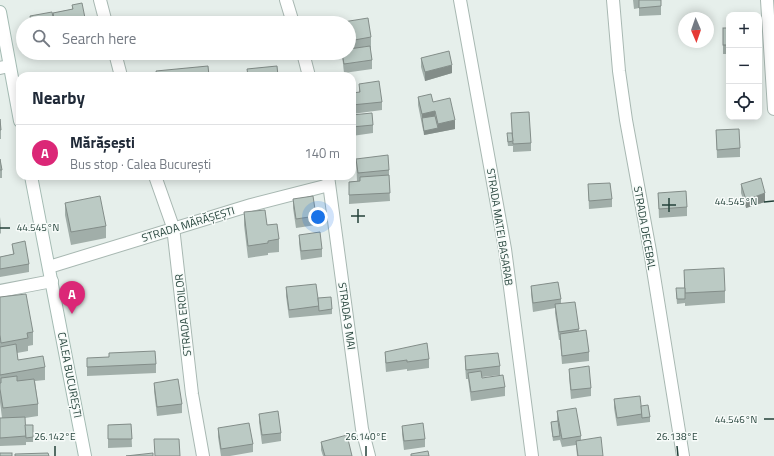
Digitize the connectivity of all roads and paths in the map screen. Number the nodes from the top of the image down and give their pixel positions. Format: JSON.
{"nodes":[{"id":1,"x":100,"y":0,"type":"edge"},
{"id":2,"x":286,"y":0,"type":"edge"},
{"id":3,"x":460,"y":0,"type":"edge"},
{"id":4,"x":613,"y":0,"type":"edge"},
{"id":5,"x":767,"y":0,"type":"edge"},
{"id":6,"x":0,"y":12,"type":"edge"},
{"id":7,"x":104,"y":16,"type":"edge"},
{"id":8,"x":292,"y":16,"type":"edge"},
{"id":9,"x":117,"y":60,"type":"edge"},
{"id":10,"x":305,"y":60,"type":"edge"},
{"id":11,"x":5,"y":67,"type":"edge"},
{"id":12,"x":120,"y":72,"type":"edge"},
{"id":13,"x":308,"y":72,"type":"edge"},
{"id":14,"x":16,"y":107,"type":"edge"},
{"id":15,"x":774,"y":109,"type":"edge"},
{"id":16,"x":32,"y":180,"type":"edge"},
{"id":17,"x":156,"y":180,"type":"edge"},
{"id":18,"x":329,"y":181,"type":"edge"},
{"id":19,"x":173,"y":228,"type":"junction"},
{"id":20,"x":49,"y":267,"type":"junction"},
{"id":21,"x":52,"y":281,"type":"junction"},
{"id":22,"x":0,"y":291,"type":"edge"},
{"id":23,"x":85,"y":456,"type":"edge"},
{"id":24,"x":203,"y":456,"type":"edge"},
{"id":25,"x":369,"y":456,"type":"edge"},
{"id":26,"x":532,"y":456,"type":"edge"},
{"id":27,"x":683,"y":456,"type":"edge"}],
"edges":[{"from":1,"to":7,"type":"street"},
{"from":2,"to":8,"type":"street"},
{"from":3,"to":26,"type":"street","name":"STRADA MATEI BASARAB"},
{"from":4,"to":27,"type":"street","name":"STRADA DECEBAL"},
{"from":5,"to":15,"type":"street"},
{"from":6,"to":11,"type":"street"},
{"from":9,"to":12,"type":"street"},
{"from":10,"to":13,"type":"street"},
{"from":11,"to":14,"type":"street"},
{"from":16,"to":20,"type":"street","name":"CALEA BUCUREȘTI"},
{"from":17,"to":19,"type":"street","name":"STRADA EROILOR"},
{"from":18,"to":19,"type":"street","name":"STRADA MĂRĂȘEȘTI"},
{"from":18,"to":25,"type":"street","name":"STRADA 9 MAI"},
{"from":19,"to":20,"type":"street","name":"STRADA MĂRĂȘEȘTI"},
{"from":19,"to":24,"type":"street","name":"STRADA EROILOR"},
{"from":20,"to":21,"type":"street","name":"CALEA BUCUREȘTI"},
{"from":21,"to":22,"type":"street"},
{"from":21,"to":23,"type":"street","name":"CALEA BUCUREȘTI"}]}
